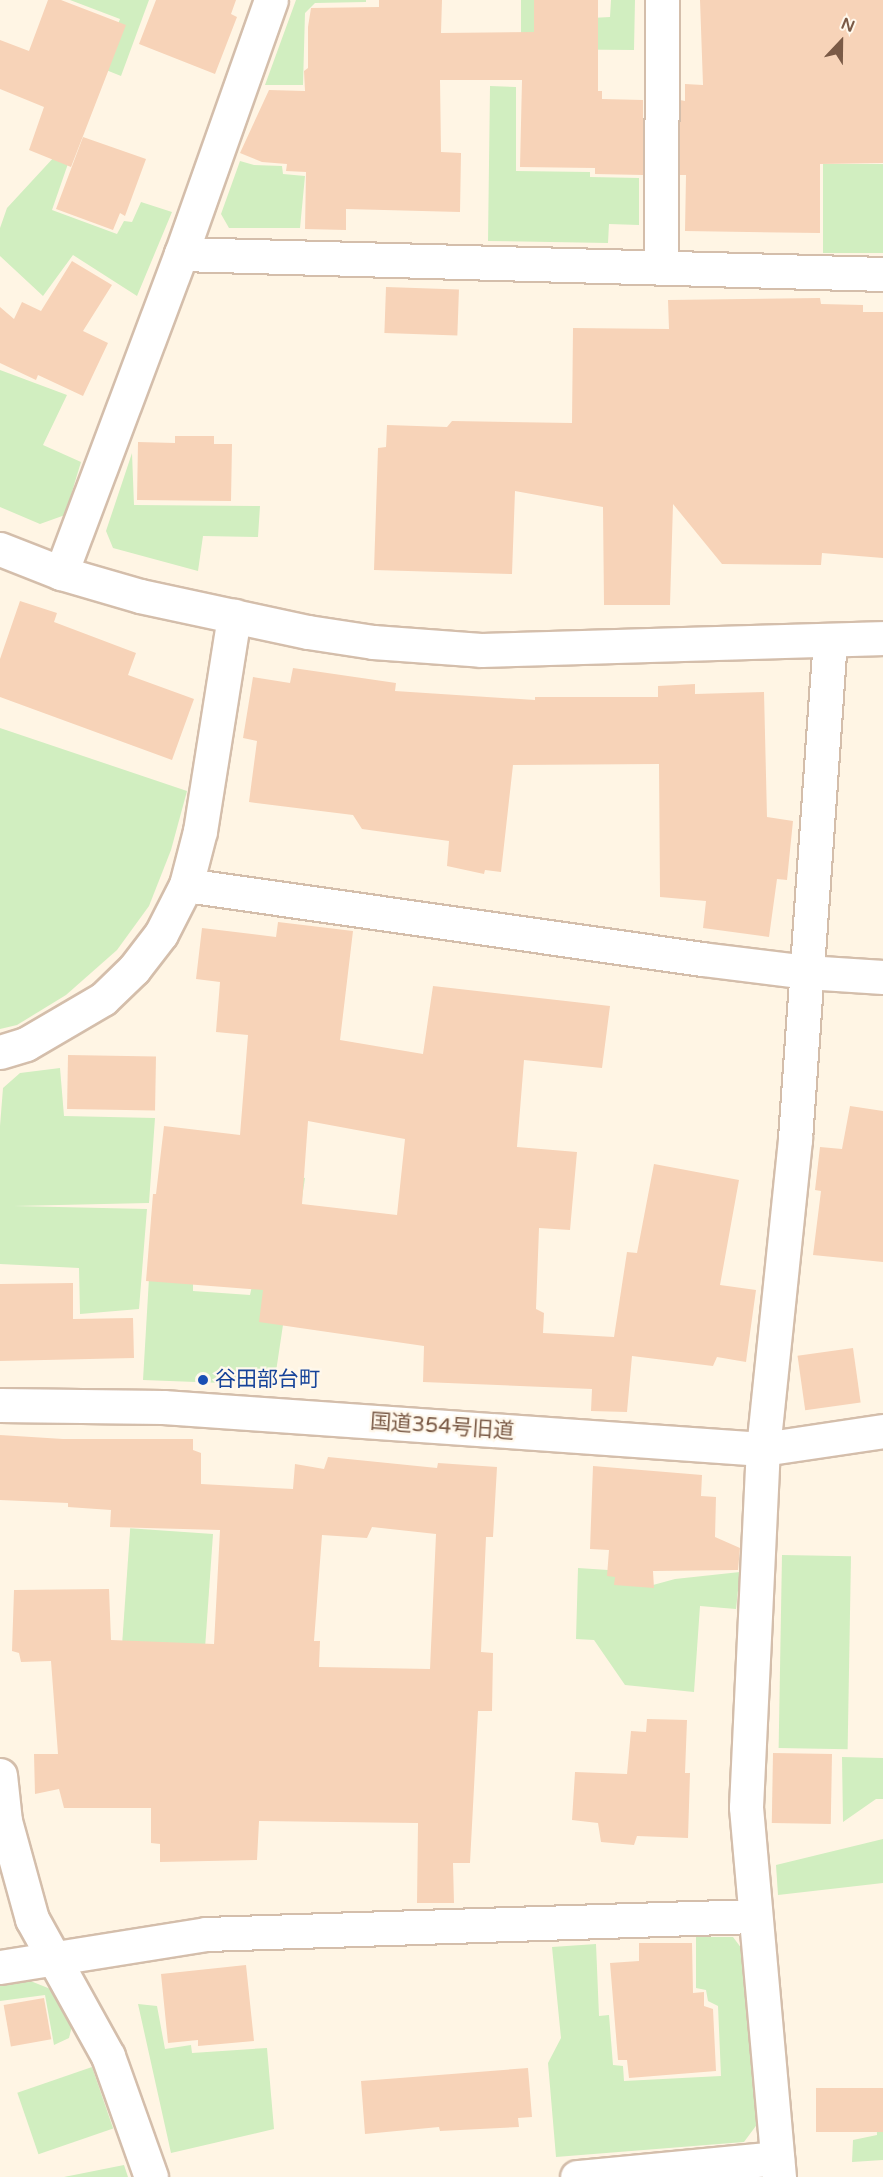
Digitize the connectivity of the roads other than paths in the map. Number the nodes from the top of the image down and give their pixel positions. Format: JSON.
{"nodes":[{"id":1,"x":271,"y":0,"type":"edge"},
{"id":2,"x":662,"y":0,"type":"edge"},
{"id":3,"x":181,"y":254,"type":"junction"},
{"id":4,"x":662,"y":268,"type":"junction"},
{"id":5,"x":883,"y":274,"type":"edge"},
{"id":6,"x":0,"y":549,"type":"edge"},
{"id":7,"x":61,"y":573,"type":"junction"},
{"id":8,"x":234,"y":616,"type":"junction"},
{"id":9,"x":883,"y":638,"type":"edge"},
{"id":10,"x":830,"y":641,"type":"junction"},
{"id":11,"x":186,"y":885,"type":"junction"},
{"id":12,"x":806,"y":972,"type":"junction"},
{"id":13,"x":883,"y":977,"type":"edge"},
{"id":14,"x":0,"y":1052,"type":"edge"},
{"id":15,"x":0,"y":1405,"type":"edge"},
{"id":16,"x":883,"y":1431,"type":"edge"},
{"id":17,"x":763,"y":1449,"type":"junction"},
{"id":18,"x":0,"y":1775,"type":"edge"},
{"id":19,"x":754,"y":1916,"type":"junction"},
{"id":20,"x":53,"y":1956,"type":"junction"},
{"id":21,"x":0,"y":1967,"type":"edge"},
{"id":22,"x":778,"y":2167,"type":"edge"},
{"id":23,"x":151,"y":2177,"type":"edge"},
{"id":24,"x":577,"y":2177,"type":"edge"}],
"edges":[{"from":1,"to":3,"type":"street"},
{"from":2,"to":4,"type":"street"},
{"from":3,"to":4,"type":"street"},
{"from":3,"to":7,"type":"street"},
{"from":4,"to":5,"type":"street"},
{"from":6,"to":7,"type":"street"},
{"from":7,"to":8,"type":"street"},
{"from":8,"to":10,"type":"street"},
{"from":8,"to":11,"type":"street"},
{"from":9,"to":10,"type":"street"},
{"from":10,"to":12,"type":"street"},
{"from":11,"to":12,"type":"street"},
{"from":11,"to":14,"type":"street"},
{"from":12,"to":13,"type":"street"},
{"from":12,"to":17,"type":"street"},
{"from":15,"to":17,"type":"street","name":"国道354号旧道"},
{"from":16,"to":17,"type":"street","name":"国道354号旧道"},
{"from":17,"to":19,"type":"street"},
{"from":18,"to":20,"type":"street"},
{"from":19,"to":20,"type":"street"},
{"from":19,"to":22,"type":"street"},
{"from":20,"to":21,"type":"street"},
{"from":20,"to":23,"type":"street"},
{"from":22,"to":24,"type":"street"}]}
